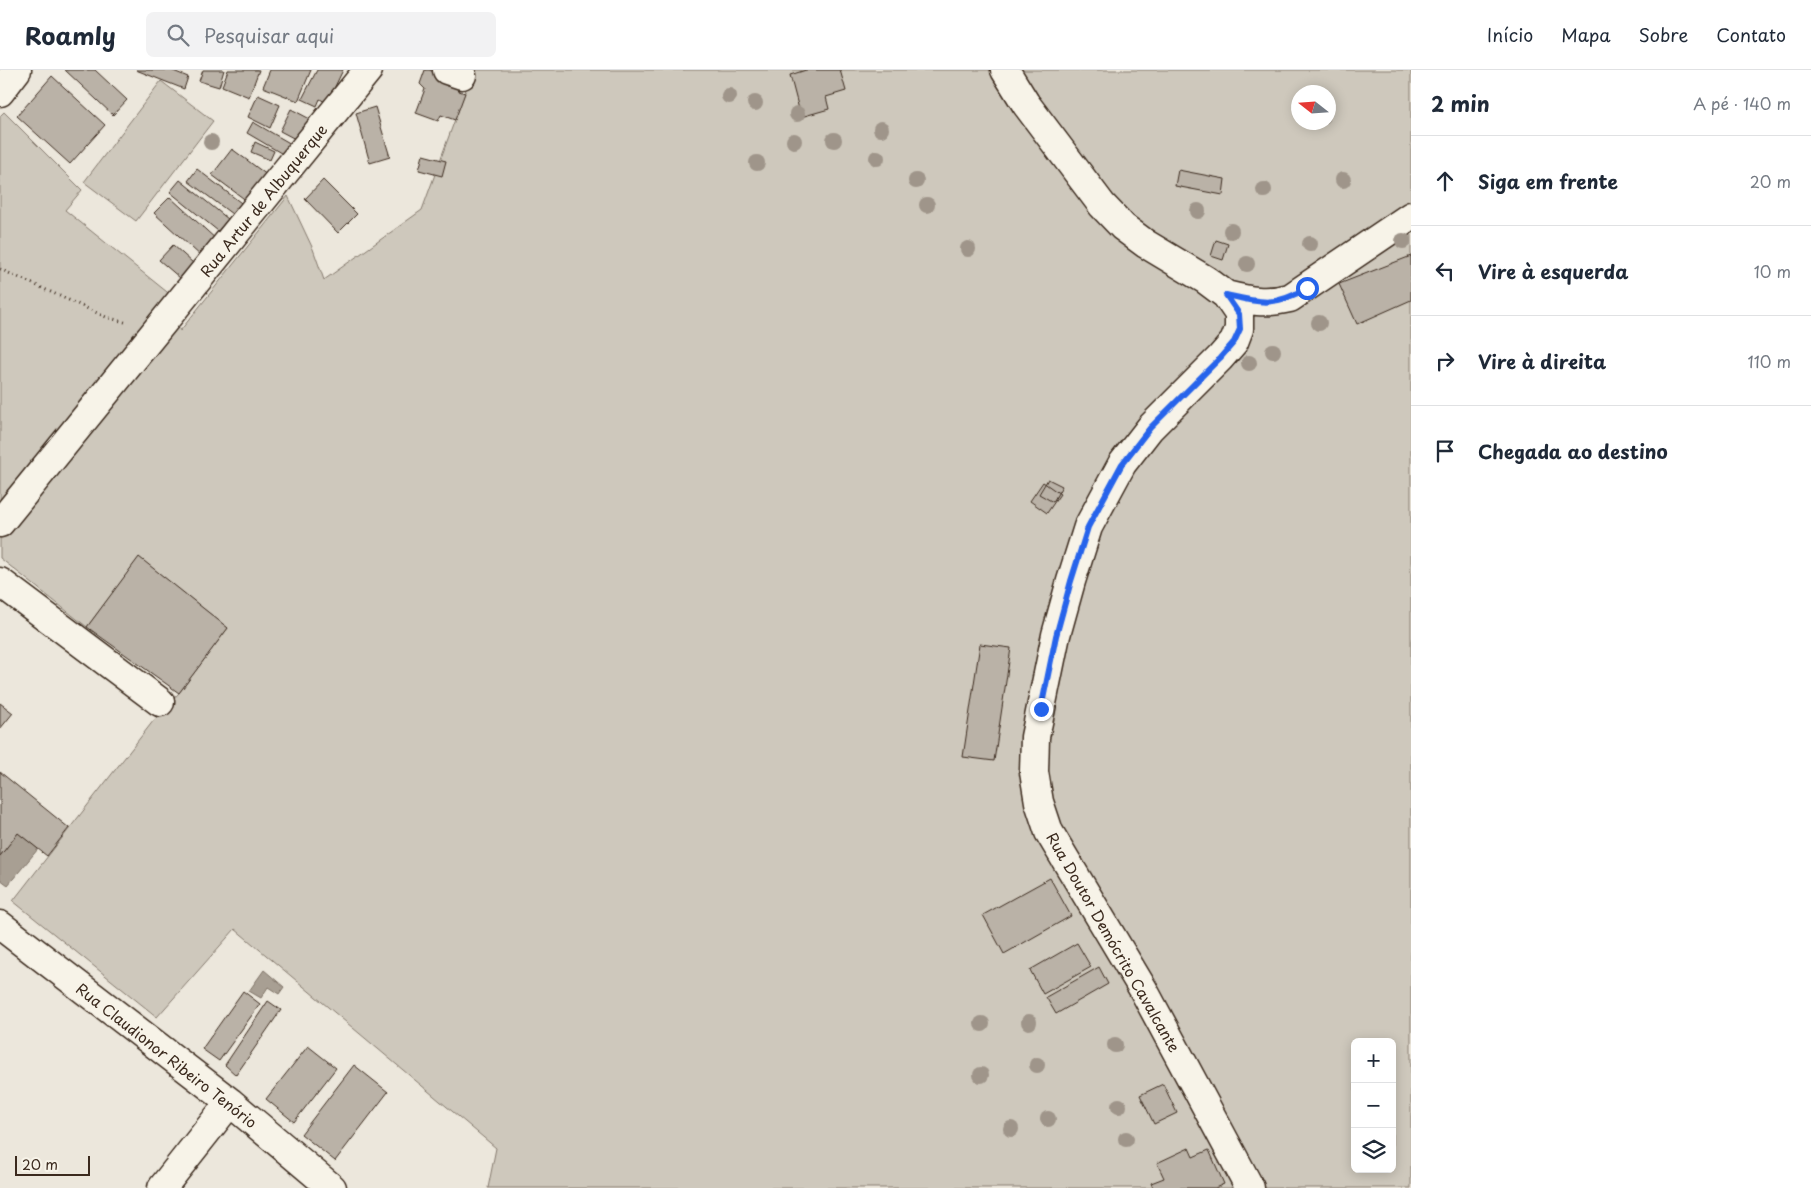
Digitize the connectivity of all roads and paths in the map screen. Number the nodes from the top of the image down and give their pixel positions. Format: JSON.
{"nodes":[{"id":1,"x":17,"y":70,"type":"edge"},
{"id":2,"x":368,"y":70,"type":"edge"},
{"id":3,"x":1005,"y":70,"type":"edge"},
{"id":4,"x":0,"y":92,"type":"edge"},
{"id":5,"x":1411,"y":216,"type":"edge"},
{"id":6,"x":0,"y":269,"type":"edge"},
{"id":7,"x":1226,"y":295,"type":"junction"},
{"id":8,"x":158,"y":329,"type":"junction"},
{"id":9,"x":0,"y":523,"type":"edge"},
{"id":10,"x":0,"y":582,"type":"edge"},
{"id":11,"x":160,"y":702,"type":"dead end"},
{"id":12,"x":0,"y":925,"type":"edge"},
{"id":13,"x":230,"y":1102,"type":"junction"},
{"id":14,"x":162,"y":1188,"type":"edge"},
{"id":15,"x":332,"y":1188,"type":"edge"},
{"id":16,"x":1250,"y":1188,"type":"edge"}],
"edges":[{"from":1,"to":4,"type":"street"},
{"from":2,"to":8,"type":"street","name":"Rua Artur de Albuquerque"},
{"from":3,"to":7,"type":"street","name":"Rua Doutor Demócrito Cavalcante"},
{"from":5,"to":7,"type":"street","name":"Rua Doutor Demócrito Cavalcante"},
{"from":6,"to":8,"type":"path"},
{"from":7,"to":16,"type":"street","name":"Rua Doutor Demócrito Cavalcante"},
{"from":8,"to":9,"type":"street","name":"Rua Artur de Albuquerque"},
{"from":10,"to":11,"type":"street"},
{"from":12,"to":13,"type":"street","name":"Rua Claudionor Ribeiro Tenório"},
{"from":13,"to":14,"type":"street"},
{"from":13,"to":15,"type":"street","name":"Rua Claudionor Ribeiro Tenório"}]}
